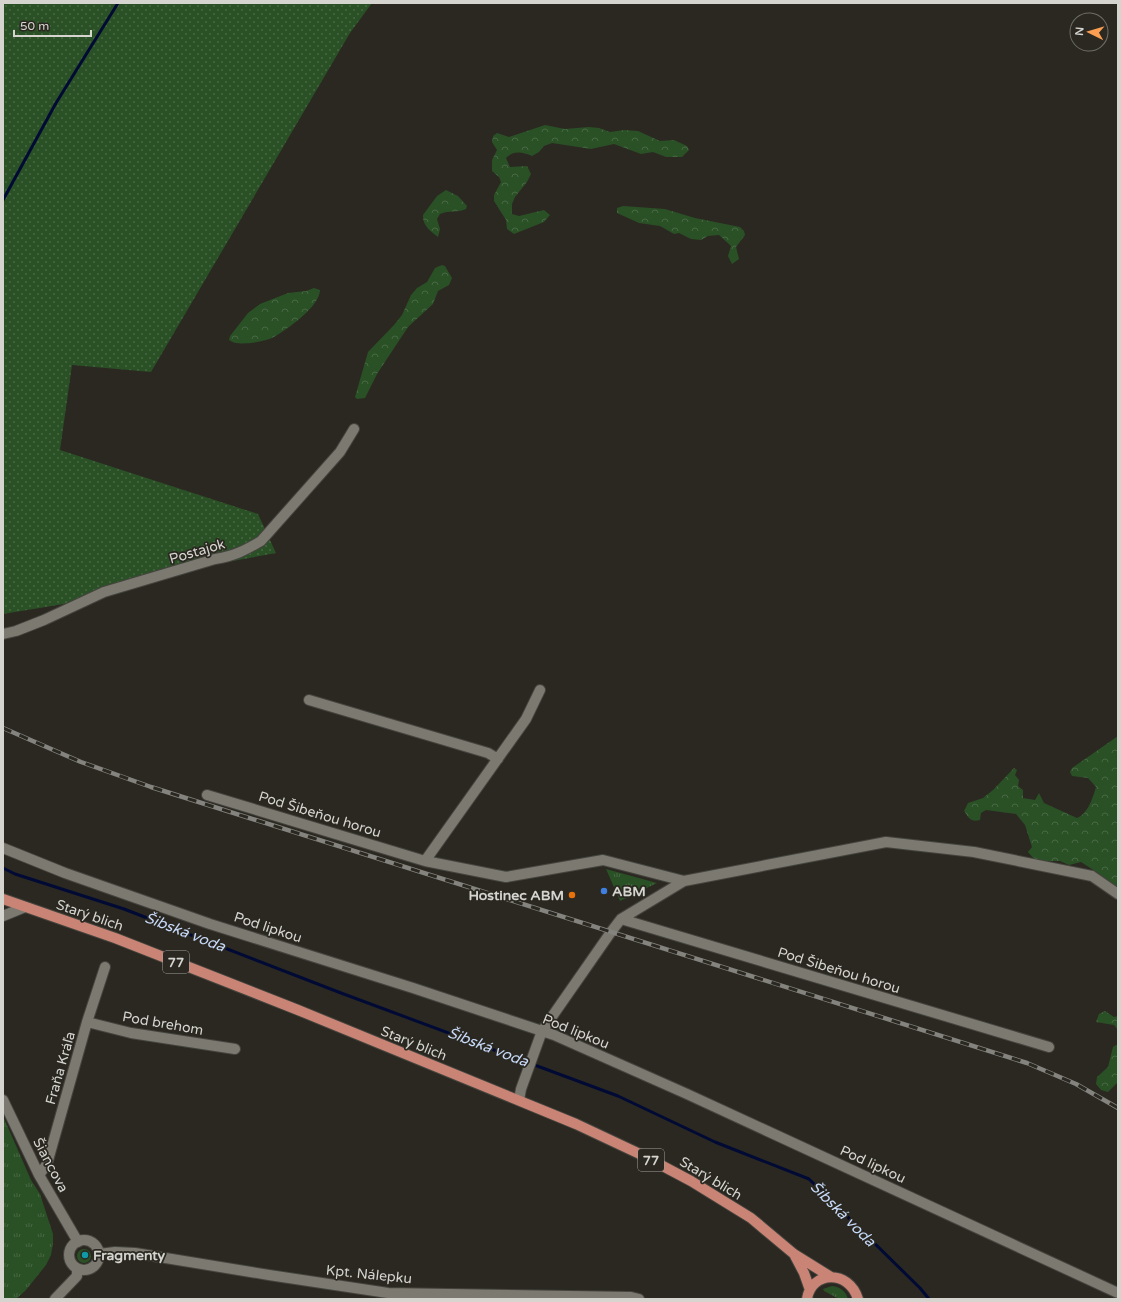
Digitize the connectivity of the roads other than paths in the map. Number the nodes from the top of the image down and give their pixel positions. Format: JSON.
{"nodes":[{"id":1,"x":354,"y":429,"type":"dead end"},
{"id":2,"x":3,"y":634,"type":"edge"},
{"id":3,"x":540,"y":690,"type":"dead end"},
{"id":4,"x":308,"y":700,"type":"dead end"},
{"id":5,"x":498,"y":759,"type":"junction"},
{"id":6,"x":206,"y":795,"type":"dead end"},
{"id":7,"x":3,"y":848,"type":"edge"},
{"id":8,"x":425,"y":861,"type":"junction"},
{"id":9,"x":684,"y":881,"type":"junction"},
{"id":10,"x":1118,"y":894,"type":"edge"},
{"id":11,"x":3,"y":899,"type":"edge"},
{"id":12,"x":25,"y":907,"type":"junction"},
{"id":13,"x":3,"y":916,"type":"edge"},
{"id":14,"x":621,"y":919,"type":"junction"},
{"id":15,"x":105,"y":967,"type":"dead end"},
{"id":16,"x":87,"y":1022,"type":"junction"},
{"id":17,"x":542,"y":1031,"type":"junction"},
{"id":18,"x":1049,"y":1047,"type":"dead end"},
{"id":19,"x":235,"y":1049,"type":"dead end"},
{"id":20,"x":3,"y":1100,"type":"edge"},
{"id":21,"x":519,"y":1100,"type":"junction"},
{"id":22,"x":39,"y":1175,"type":"junction"},
{"id":23,"x":78,"y":1242,"type":"junction"},
{"id":24,"x":99,"y":1254,"type":"junction"},
{"id":25,"x":794,"y":1254,"type":"junction"},
{"id":26,"x":76,"y":1269,"type":"junction"},
{"id":27,"x":831,"y":1277,"type":"junction"},
{"id":28,"x":1118,"y":1293,"type":"edge"},
{"id":29,"x":809,"y":1294,"type":"edge"},
{"id":30,"x":388,"y":1296,"type":"edge"},
{"id":31,"x":55,"y":1299,"type":"edge"},
{"id":32,"x":639,"y":1299,"type":"edge"},
{"id":33,"x":858,"y":1299,"type":"edge"}],
"edges":[{"from":1,"to":2,"type":"street","name":"Postajok"},
{"from":3,"to":5,"type":"street"},
{"from":4,"to":5,"type":"street"},
{"from":5,"to":8,"type":"street"},
{"from":6,"to":8,"type":"street","name":"Pod Šibeňou horou"},
{"from":7,"to":17,"type":"street","name":"Pod lipkou"},
{"from":8,"to":9,"type":"street","name":"Pod Šibeňou horou"},
{"from":9,"to":10,"type":"street","name":"Pod Šibeňou horou"},
{"from":9,"to":14,"type":"street","name":"Pod Šibeňou horou"},
{"from":11,"to":12,"type":"main road","name":"Starý blich","number":"77"},
{"from":12,"to":13,"type":"street"},
{"from":12,"to":21,"type":"main road","name":"Starý blich","number":"77"},
{"from":14,"to":17,"type":"street","name":"Pod Šibeňou horou"},
{"from":14,"to":18,"type":"street","name":"Pod Šibeňou horou"},
{"from":15,"to":16,"type":"street","name":"Fraňa Kráľa"},
{"from":16,"to":19,"type":"street","name":"Pod brehom"},
{"from":16,"to":22,"type":"street","name":"Fraňa Kráľa"},
{"from":17,"to":21,"type":"street","name":"Pod Šibeňou horou"},
{"from":17,"to":28,"type":"street","name":"Pod lipkou"},
{"from":20,"to":22,"type":"street","name":"Šiancova"},
{"from":21,"to":25,"type":"main road","name":"Starý blich","number":"77"},
{"from":22,"to":23,"type":"street","name":"Šiancova"},
{"from":23,"to":24,"type":"street"},
{"from":23,"to":26,"type":"street"},
{"from":24,"to":26,"type":"street"},
{"from":24,"to":30,"type":"street","name":"Kpt. Nálepku"},
{"from":25,"to":27,"type":"main road","name":"Starý blich","number":"77"},
{"from":25,"to":29,"type":"main road","name":"Starý blich","number":"77"},
{"from":26,"to":31,"type":"street"},
{"from":27,"to":29,"type":"main road","number":"77"},
{"from":27,"to":33,"type":"main road","number":"77"},
{"from":30,"to":32,"type":"street","name":"Kpt. Nálepku"}]}
